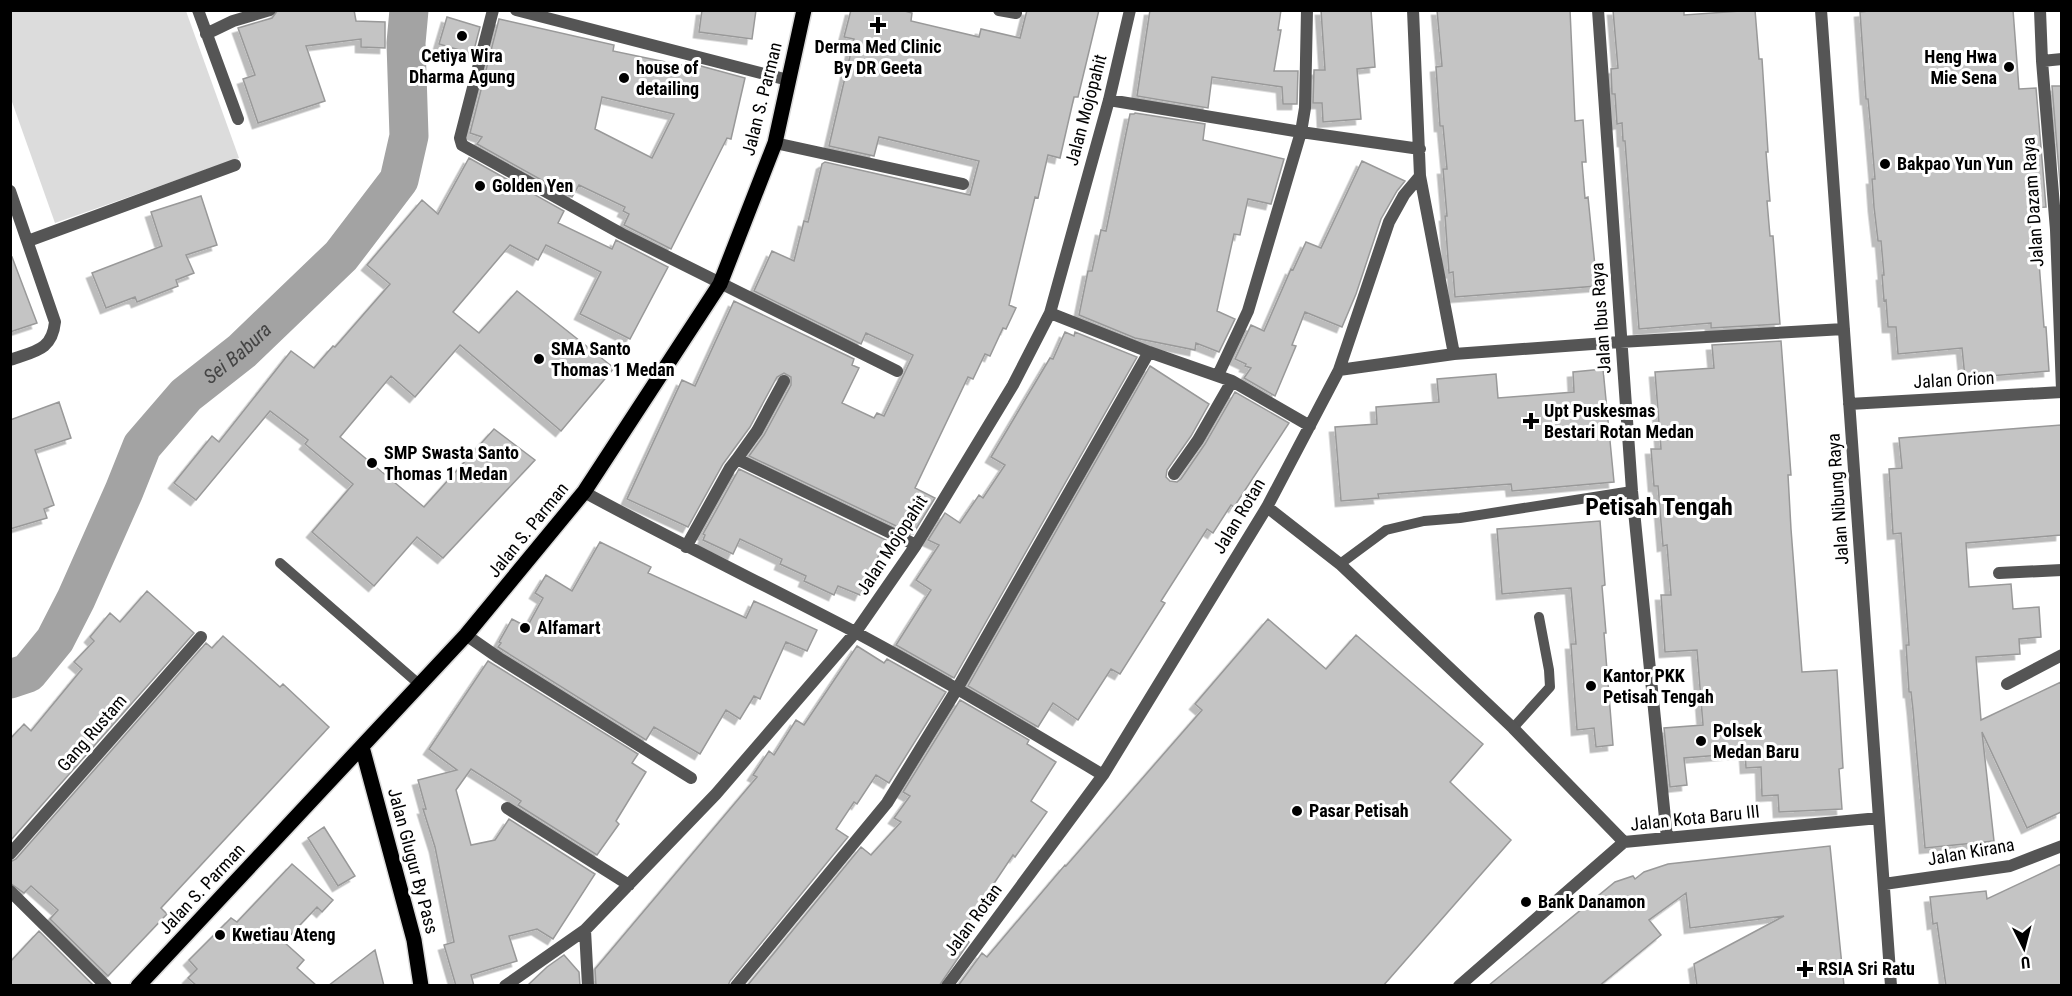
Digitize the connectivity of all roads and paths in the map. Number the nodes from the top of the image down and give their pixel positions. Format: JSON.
{"nodes":[{"id":1,"x":198,"y":10,"type":"edge"},
{"id":2,"x":270,"y":10,"type":"edge"},
{"id":3,"x":493,"y":10,"type":"edge"},
{"id":4,"x":516,"y":10,"type":"edge"},
{"id":5,"x":804,"y":10,"type":"edge"},
{"id":6,"x":999,"y":10,"type":"edge"},
{"id":7,"x":1130,"y":10,"type":"edge"},
{"id":8,"x":1307,"y":10,"type":"edge"},
{"id":9,"x":1413,"y":10,"type":"edge"},
{"id":10,"x":1598,"y":10,"type":"edge"},
{"id":11,"x":1821,"y":10,"type":"edge"},
{"id":12,"x":2040,"y":10,"type":"edge"},
{"id":13,"x":1016,"y":14,"type":"dead end"},
{"id":14,"x":206,"y":34,"type":"junction"},
{"id":15,"x":2061,"y":59,"type":"edge"},
{"id":16,"x":2042,"y":61,"type":"junction"},
{"id":17,"x":788,"y":80,"type":"junction"},
{"id":18,"x":1109,"y":100,"type":"junction"},
{"id":19,"x":238,"y":119,"type":"dead end"},
{"id":20,"x":1301,"y":132,"type":"junction"},
{"id":21,"x":775,"y":143,"type":"junction"},
{"id":22,"x":1420,"y":148,"type":"junction"},
{"id":23,"x":235,"y":165,"type":"dead end"},
{"id":24,"x":1420,"y":176,"type":"junction"},
{"id":25,"x":963,"y":184,"type":"dead end"},
{"id":26,"x":10,"y":191,"type":"edge"},
{"id":27,"x":2059,"y":230,"type":"edge"},
{"id":28,"x":28,"y":241,"type":"junction"},
{"id":29,"x":720,"y":284,"type":"junction"},
{"id":30,"x":1050,"y":313,"type":"junction"},
{"id":31,"x":1844,"y":329,"type":"junction"},
{"id":32,"x":1620,"y":342,"type":"junction"},
{"id":33,"x":1149,"y":352,"type":"junction"},
{"id":34,"x":1454,"y":354,"type":"junction"},
{"id":35,"x":10,"y":360,"type":"edge"},
{"id":36,"x":1339,"y":370,"type":"junction"},
{"id":37,"x":897,"y":371,"type":"dead end"},
{"id":38,"x":1218,"y":375,"type":"junction"},
{"id":39,"x":784,"y":381,"type":"dead end"},
{"id":40,"x":1232,"y":381,"type":"junction"},
{"id":41,"x":2061,"y":391,"type":"edge"},
{"id":42,"x":1849,"y":404,"type":"junction"},
{"id":43,"x":1310,"y":426,"type":"junction"},
{"id":44,"x":737,"y":459,"type":"junction"},
{"id":45,"x":1174,"y":474,"type":"dead end"},
{"id":46,"x":1632,"y":491,"type":"junction"},
{"id":47,"x":584,"y":492,"type":"junction"},
{"id":48,"x":1267,"y":507,"type":"junction"},
{"id":49,"x":916,"y":545,"type":"junction"},
{"id":50,"x":686,"y":547,"type":"junction"},
{"id":51,"x":280,"y":563,"type":"dead end"},
{"id":52,"x":1340,"y":564,"type":"junction"},
{"id":53,"x":2061,"y":570,"type":"edge"},
{"id":54,"x":1999,"y":573,"type":"dead end"},
{"id":55,"x":1539,"y":617,"type":"dead end"},
{"id":56,"x":855,"y":633,"type":"junction"},
{"id":57,"x":466,"y":635,"type":"junction"},
{"id":58,"x":201,"y":637,"type":"dead end"},
{"id":59,"x":2061,"y":655,"type":"edge"},
{"id":60,"x":2007,"y":684,"type":"dead end"},
{"id":61,"x":420,"y":685,"type":"junction"},
{"id":62,"x":957,"y":689,"type":"junction"},
{"id":63,"x":1513,"y":728,"type":"junction"},
{"id":64,"x":362,"y":747,"type":"junction"},
{"id":65,"x":1103,"y":775,"type":"junction"},
{"id":66,"x":691,"y":778,"type":"dead end"},
{"id":67,"x":507,"y":808,"type":"dead end"},
{"id":68,"x":1879,"y":818,"type":"junction"},
{"id":69,"x":1667,"y":838,"type":"junction"},
{"id":70,"x":1624,"y":842,"type":"junction"},
{"id":71,"x":2061,"y":846,"type":"edge"},
{"id":72,"x":10,"y":854,"type":"edge"},
{"id":73,"x":1884,"y":884,"type":"junction"},
{"id":74,"x":629,"y":885,"type":"junction"},
{"id":75,"x":10,"y":891,"type":"edge"},
{"id":76,"x":585,"y":930,"type":"junction"},
{"id":77,"x":103,"y":983,"type":"edge"},
{"id":78,"x":138,"y":986,"type":"edge"},
{"id":79,"x":421,"y":986,"type":"edge"},
{"id":80,"x":504,"y":986,"type":"edge"},
{"id":81,"x":588,"y":986,"type":"edge"},
{"id":82,"x":736,"y":986,"type":"edge"},
{"id":83,"x":947,"y":986,"type":"edge"},
{"id":84,"x":1458,"y":986,"type":"edge"},
{"id":85,"x":1892,"y":986,"type":"edge"}],
"edges":[{"from":1,"to":14,"type":"street"},
{"from":2,"to":14,"type":"street"},
{"from":3,"to":29,"type":"street"},
{"from":4,"to":17,"type":"street"},
{"from":5,"to":17,"type":"main road","name":"Jalan S. Parman"},
{"from":6,"to":13,"type":"street"},
{"from":7,"to":18,"type":"street","name":"Jalan Mojopahit"},
{"from":8,"to":20,"type":"street"},
{"from":9,"to":22,"type":"street"},
{"from":10,"to":32,"type":"street","name":"Jalan Ibus Raya"},
{"from":11,"to":31,"type":"street","name":"Jalan Nibung Raya"},
{"from":12,"to":16,"type":"street","name":"Jalan Dazam Raya"},
{"from":14,"to":19,"type":"street"},
{"from":15,"to":16,"type":"street"},
{"from":16,"to":27,"type":"street","name":"Jalan Dazam Raya"},
{"from":17,"to":21,"type":"main road","name":"Jalan S. Parman"},
{"from":18,"to":20,"type":"street"},
{"from":18,"to":30,"type":"street","name":"Jalan Mojopahit"},
{"from":20,"to":22,"type":"street"},
{"from":20,"to":38,"type":"street"},
{"from":21,"to":25,"type":"street"},
{"from":21,"to":29,"type":"main road","name":"Jalan S. Parman"},
{"from":22,"to":24,"type":"street"},
{"from":23,"to":28,"type":"street"},
{"from":24,"to":34,"type":"street"},
{"from":24,"to":36,"type":"street","name":"Jalan Rotan"},
{"from":26,"to":28,"type":"street"},
{"from":27,"to":41,"type":"street","name":"Jalan Dazam Raya"},
{"from":28,"to":35,"type":"street"},
{"from":29,"to":37,"type":"street"},
{"from":29,"to":47,"type":"main road","name":"Jalan S. Parman"},
{"from":30,"to":33,"type":"street"},
{"from":30,"to":49,"type":"street","name":"Jalan Mojopahit"},
{"from":31,"to":32,"type":"street"},
{"from":31,"to":42,"type":"street","name":"Jalan Nibung Raya"},
{"from":32,"to":34,"type":"street"},
{"from":32,"to":46,"type":"street","name":"Jalan Ibus Raya"},
{"from":33,"to":38,"type":"street"},
{"from":33,"to":62,"type":"street"},
{"from":34,"to":36,"type":"street"},
{"from":36,"to":43,"type":"street","name":"Jalan Rotan"},
{"from":38,"to":40,"type":"street"},
{"from":39,"to":44,"type":"street"},
{"from":40,"to":43,"type":"street"},
{"from":40,"to":45,"type":"street"},
{"from":41,"to":42,"type":"street","name":"Jalan Orion"},
{"from":42,"to":68,"type":"street","name":"Jalan Nibung Raya"},
{"from":43,"to":48,"type":"street","name":"Jalan Rotan"},
{"from":44,"to":49,"type":"street"},
{"from":44,"to":50,"type":"street"},
{"from":46,"to":52,"type":"lane"},
{"from":46,"to":69,"type":"street","name":"Jalan Ibus Raya"},
{"from":47,"to":50,"type":"street"},
{"from":47,"to":57,"type":"main road","name":"Jalan S. Parman"},
{"from":48,"to":52,"type":"street"},
{"from":48,"to":65,"type":"street","name":"Jalan Rotan"},
{"from":49,"to":56,"type":"street","name":"Jalan Mojopahit"},
{"from":50,"to":56,"type":"street"},
{"from":51,"to":61,"type":"lane"},
{"from":52,"to":63,"type":"street"},
{"from":53,"to":54,"type":"street"},
{"from":55,"to":63,"type":"lane"},
{"from":56,"to":62,"type":"street"},
{"from":56,"to":74,"type":"street","name":"Jalan Mojopahit"},
{"from":57,"to":61,"type":"main road","name":"Jalan S. Parman"},
{"from":57,"to":66,"type":"street"},
{"from":58,"to":72,"type":"street","name":"Gang Rustam"},
{"from":59,"to":60,"type":"street"},
{"from":61,"to":64,"type":"main road","name":"Jalan S. Parman"},
{"from":62,"to":65,"type":"street"},
{"from":62,"to":82,"type":"street"},
{"from":63,"to":70,"type":"street"},
{"from":64,"to":78,"type":"main road","name":"Jalan S. Parman"},
{"from":64,"to":79,"type":"main road","name":"Jalan Glugur By Pass"},
{"from":65,"to":83,"type":"street","name":"Jalan Rotan"},
{"from":67,"to":74,"type":"street"},
{"from":68,"to":69,"type":"street","name":"Jalan Kota Baru III"},
{"from":68,"to":73,"type":"street","name":"Jalan Nibung Raya"},
{"from":69,"to":70,"type":"street","name":"Jalan Kota Baru III"},
{"from":70,"to":84,"type":"street","name":"Jalan Kota Baru III"},
{"from":71,"to":73,"type":"street","name":"Jalan Kirana"},
{"from":73,"to":85,"type":"street","name":"Jalan Nibung Raya"},
{"from":74,"to":76,"type":"street","name":"Jalan Mojopahit"},
{"from":75,"to":77,"type":"street"},
{"from":76,"to":80,"type":"street","name":"Jalan Mojopahit"},
{"from":76,"to":81,"type":"street"}]}
